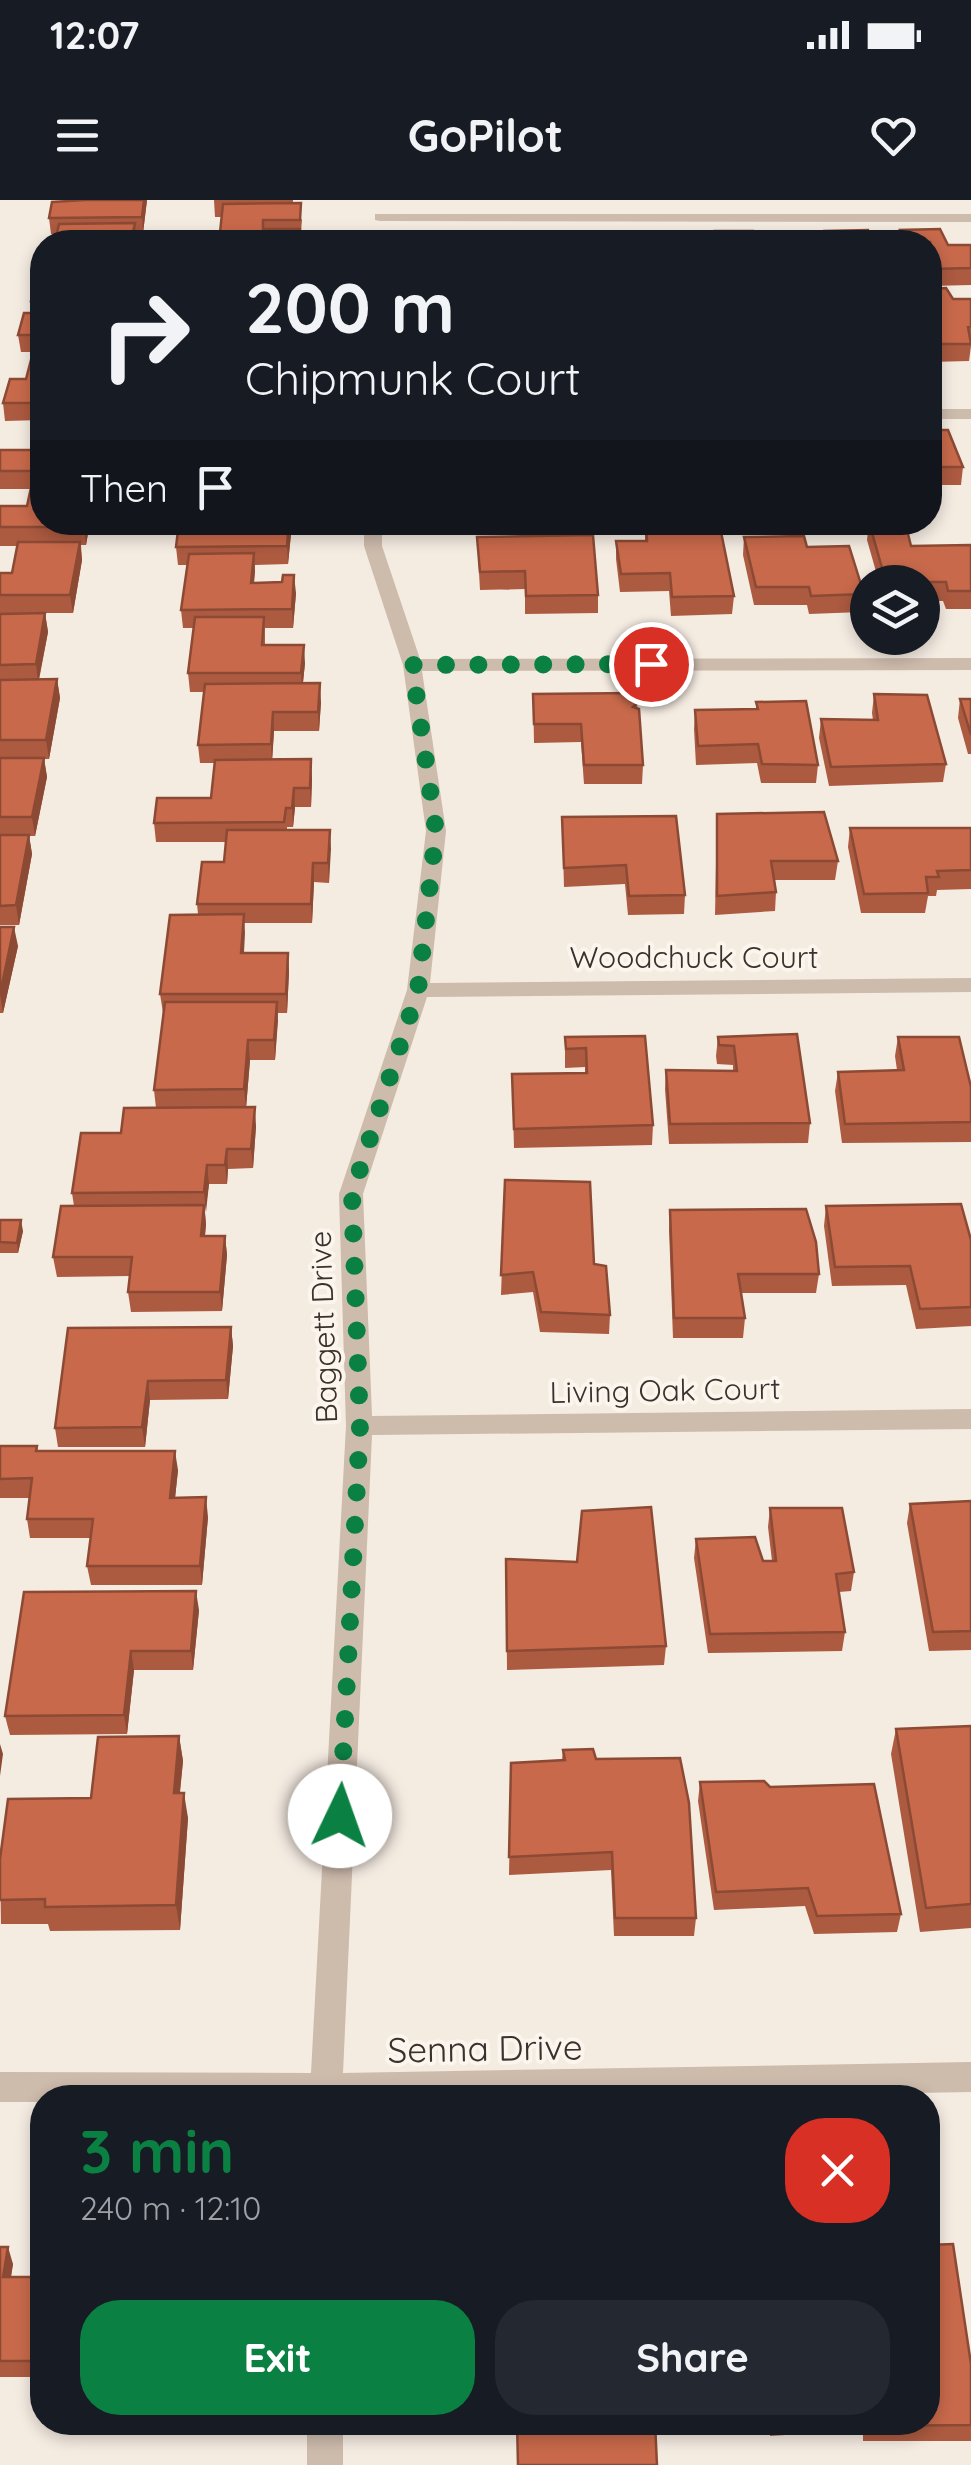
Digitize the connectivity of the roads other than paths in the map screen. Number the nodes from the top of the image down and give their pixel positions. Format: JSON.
{"nodes":[{"id":1,"x":387,"y":200,"type":"edge"},
{"id":2,"x":971,"y":218,"type":"edge"},
{"id":3,"x":942,"y":414,"type":"edge"},
{"id":4,"x":971,"y":414,"type":"edge"},
{"id":5,"x":373,"y":535,"type":"edge"},
{"id":6,"x":971,"y":664,"type":"edge"},
{"id":7,"x":412,"y":665,"type":"junction"},
{"id":8,"x":971,"y":985,"type":"edge"},
{"id":9,"x":418,"y":990,"type":"junction"},
{"id":10,"x":971,"y":1419,"type":"edge"},
{"id":11,"x":360,"y":1426,"type":"junction"},
{"id":12,"x":971,"y":2077,"type":"edge"},
{"id":13,"x":326,"y":2085,"type":"edge"},
{"id":14,"x":648,"y":2085,"type":"edge"},
{"id":15,"x":0,"y":2087,"type":"edge"},
{"id":16,"x":30,"y":2088,"type":"edge"},
{"id":17,"x":326,"y":2435,"type":"edge"},
{"id":18,"x":326,"y":2465,"type":"edge"}],
"edges":[{"from":1,"to":2,"type":"street"},
{"from":3,"to":4,"type":"street"},
{"from":5,"to":7,"type":"street","name":"Baggett Drive"},
{"from":6,"to":7,"type":"street"},
{"from":7,"to":9,"type":"street","name":"Baggett Drive"},
{"from":8,"to":9,"type":"street","name":"Woodchuck Court"},
{"from":9,"to":11,"type":"street","name":"Baggett Drive"},
{"from":10,"to":11,"type":"street","name":"Living Oak Court"},
{"from":11,"to":13,"type":"street","name":"Baggett Drive"},
{"from":12,"to":14,"type":"street","name":"Senna Drive"},
{"from":15,"to":16,"type":"street","name":"Senna Drive"},
{"from":17,"to":18,"type":"street"}]}
